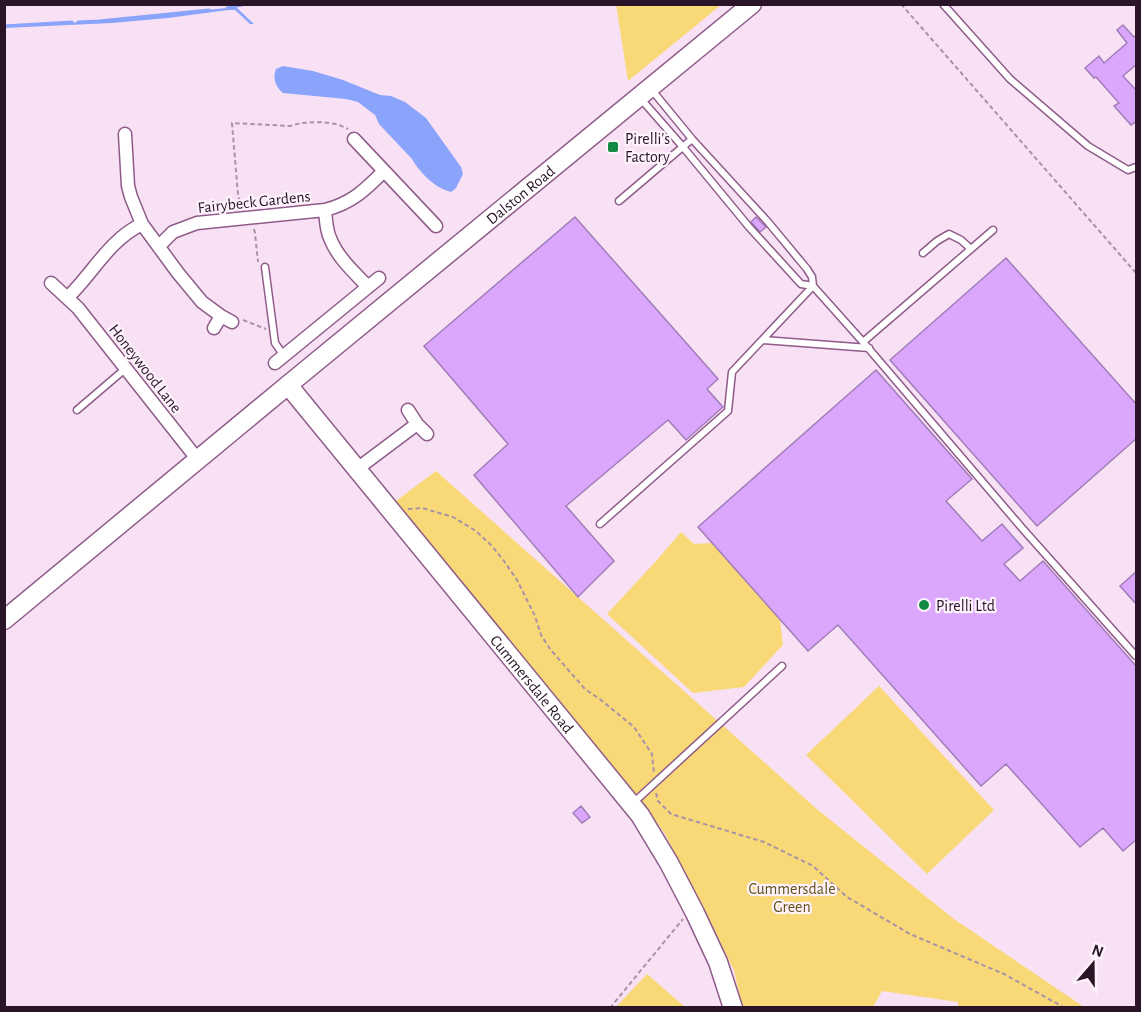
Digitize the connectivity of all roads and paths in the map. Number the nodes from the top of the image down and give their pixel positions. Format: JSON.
{"nodes":[{"id":1,"x":752,"y":4,"type":"edge"},
{"id":2,"x":901,"y":4,"type":"edge"},
{"id":3,"x":943,"y":4,"type":"edge"},
{"id":4,"x":645,"y":93,"type":"junction"},
{"id":5,"x":125,"y":134,"type":"dead end"},
{"id":6,"x":354,"y":139,"type":"dead end"},
{"id":7,"x":692,"y":139,"type":"junction"},
{"id":8,"x":683,"y":147,"type":"junction"},
{"id":9,"x":1137,"y":167,"type":"edge"},
{"id":10,"x":384,"y":171,"type":"junction"},
{"id":11,"x":619,"y":201,"type":"dead end"},
{"id":12,"x":325,"y":210,"type":"junction"},
{"id":13,"x":142,"y":224,"type":"junction"},
{"id":14,"x":436,"y":226,"type":"dead end"},
{"id":15,"x":993,"y":230,"type":"dead end"},
{"id":16,"x":159,"y":246,"type":"junction"},
{"id":17,"x":970,"y":249,"type":"junction"},
{"id":18,"x":923,"y":253,"type":"dead end"},
{"id":19,"x":265,"y":267,"type":"dead end"},
{"id":20,"x":1137,"y":273,"type":"edge"},
{"id":21,"x":379,"y":278,"type":"dead end"},
{"id":22,"x":51,"y":283,"type":"dead end"},
{"id":23,"x":813,"y":286,"type":"junction"},
{"id":24,"x":368,"y":287,"type":"junction"},
{"id":25,"x":68,"y":297,"type":"junction"},
{"id":26,"x":226,"y":319,"type":"junction"},
{"id":27,"x":214,"y":328,"type":"dead end"},
{"id":28,"x":266,"y":328,"type":"dead end"},
{"id":29,"x":763,"y":340,"type":"junction"},
{"id":30,"x":863,"y":342,"type":"junction"},
{"id":31,"x":869,"y":348,"type":"junction"},
{"id":32,"x":279,"y":360,"type":"joint"},
{"id":33,"x":125,"y":369,"type":"junction"},
{"id":34,"x":288,"y":385,"type":"junction"},
{"id":35,"x":77,"y":410,"type":"dead end"},
{"id":36,"x":408,"y":410,"type":"dead end"},
{"id":37,"x":417,"y":424,"type":"junction"},
{"id":38,"x":427,"y":434,"type":"dead end"},
{"id":39,"x":198,"y":460,"type":"junction"},
{"id":40,"x":357,"y":469,"type":"junction"},
{"id":41,"x":394,"y":514,"type":"junction"},
{"id":42,"x":600,"y":524,"type":"dead end"},
{"id":43,"x":4,"y":620,"type":"edge"},
{"id":44,"x":1137,"y":656,"type":"edge"},
{"id":45,"x":782,"y":666,"type":"dead end"},
{"id":46,"x":655,"y":784,"type":"junction"},
{"id":47,"x":632,"y":805,"type":"junction"},
{"id":48,"x":693,"y":908,"type":"junction"},
{"id":49,"x":610,"y":1008,"type":"edge"},
{"id":50,"x":733,"y":1008,"type":"edge"},
{"id":51,"x":1065,"y":1008,"type":"edge"}],
"edges":[{"from":1,"to":4,"type":"main road","name":"Dalston Road"},
{"from":2,"to":20,"type":"path"},
{"from":3,"to":9,"type":"lane"},
{"from":4,"to":7,"type":"lane"},
{"from":4,"to":8,"type":"lane"},
{"from":4,"to":34,"type":"main road","name":"Dalston Road"},
{"from":5,"to":13,"type":"street"},
{"from":6,"to":10,"type":"street"},
{"from":7,"to":8,"type":"lane"},
{"from":7,"to":23,"type":"lane"},
{"from":8,"to":11,"type":"lane"},
{"from":8,"to":23,"type":"lane"},
{"from":10,"to":12,"type":"street","name":"Fairybeck Gardens"},
{"from":10,"to":14,"type":"street"},
{"from":12,"to":16,"type":"street","name":"Fairybeck Gardens"},
{"from":12,"to":24,"type":"street","name":"Fairybeck Gardens"},
{"from":13,"to":16,"type":"street"},
{"from":13,"to":25,"type":"street"},
{"from":15,"to":17,"type":"lane"},
{"from":16,"to":26,"type":"street"},
{"from":17,"to":18,"type":"lane"},
{"from":17,"to":30,"type":"lane"},
{"from":19,"to":32,"type":"lane"},
{"from":21,"to":24,"type":"street"},
{"from":22,"to":25,"type":"street","name":"Honeywood Lane"},
{"from":23,"to":29,"type":"lane"},
{"from":23,"to":30,"type":"lane"},
{"from":24,"to":32,"type":"street"},
{"from":25,"to":33,"type":"street","name":"Honeywood Lane"},
{"from":26,"to":27,"type":"street"},
{"from":26,"to":28,"type":"path"},
{"from":29,"to":31,"type":"lane"},
{"from":29,"to":42,"type":"lane"},
{"from":30,"to":31,"type":"lane"},
{"from":31,"to":44,"type":"lane"},
{"from":33,"to":35,"type":"lane"},
{"from":33,"to":39,"type":"street","name":"Honeywood Lane"},
{"from":34,"to":39,"type":"main road","name":"Dalston Road"},
{"from":34,"to":40,"type":"main road","name":"Cummersdale Road"},
{"from":36,"to":37,"type":"street"},
{"from":37,"to":38,"type":"street"},
{"from":37,"to":40,"type":"street"},
{"from":39,"to":43,"type":"main road","name":"Dalston Road"},
{"from":40,"to":41,"type":"main road","name":"Cummersdale Road"},
{"from":41,"to":46,"type":"path"},
{"from":41,"to":47,"type":"main road","name":"Cummersdale Road"},
{"from":45,"to":46,"type":"lane"},
{"from":46,"to":47,"type":"lane"},
{"from":46,"to":51,"type":"path"},
{"from":47,"to":48,"type":"main road","name":"Cummersdale Road"},
{"from":48,"to":49,"type":"path"},
{"from":48,"to":50,"type":"main road","name":"Cummersdale Road"}]}
